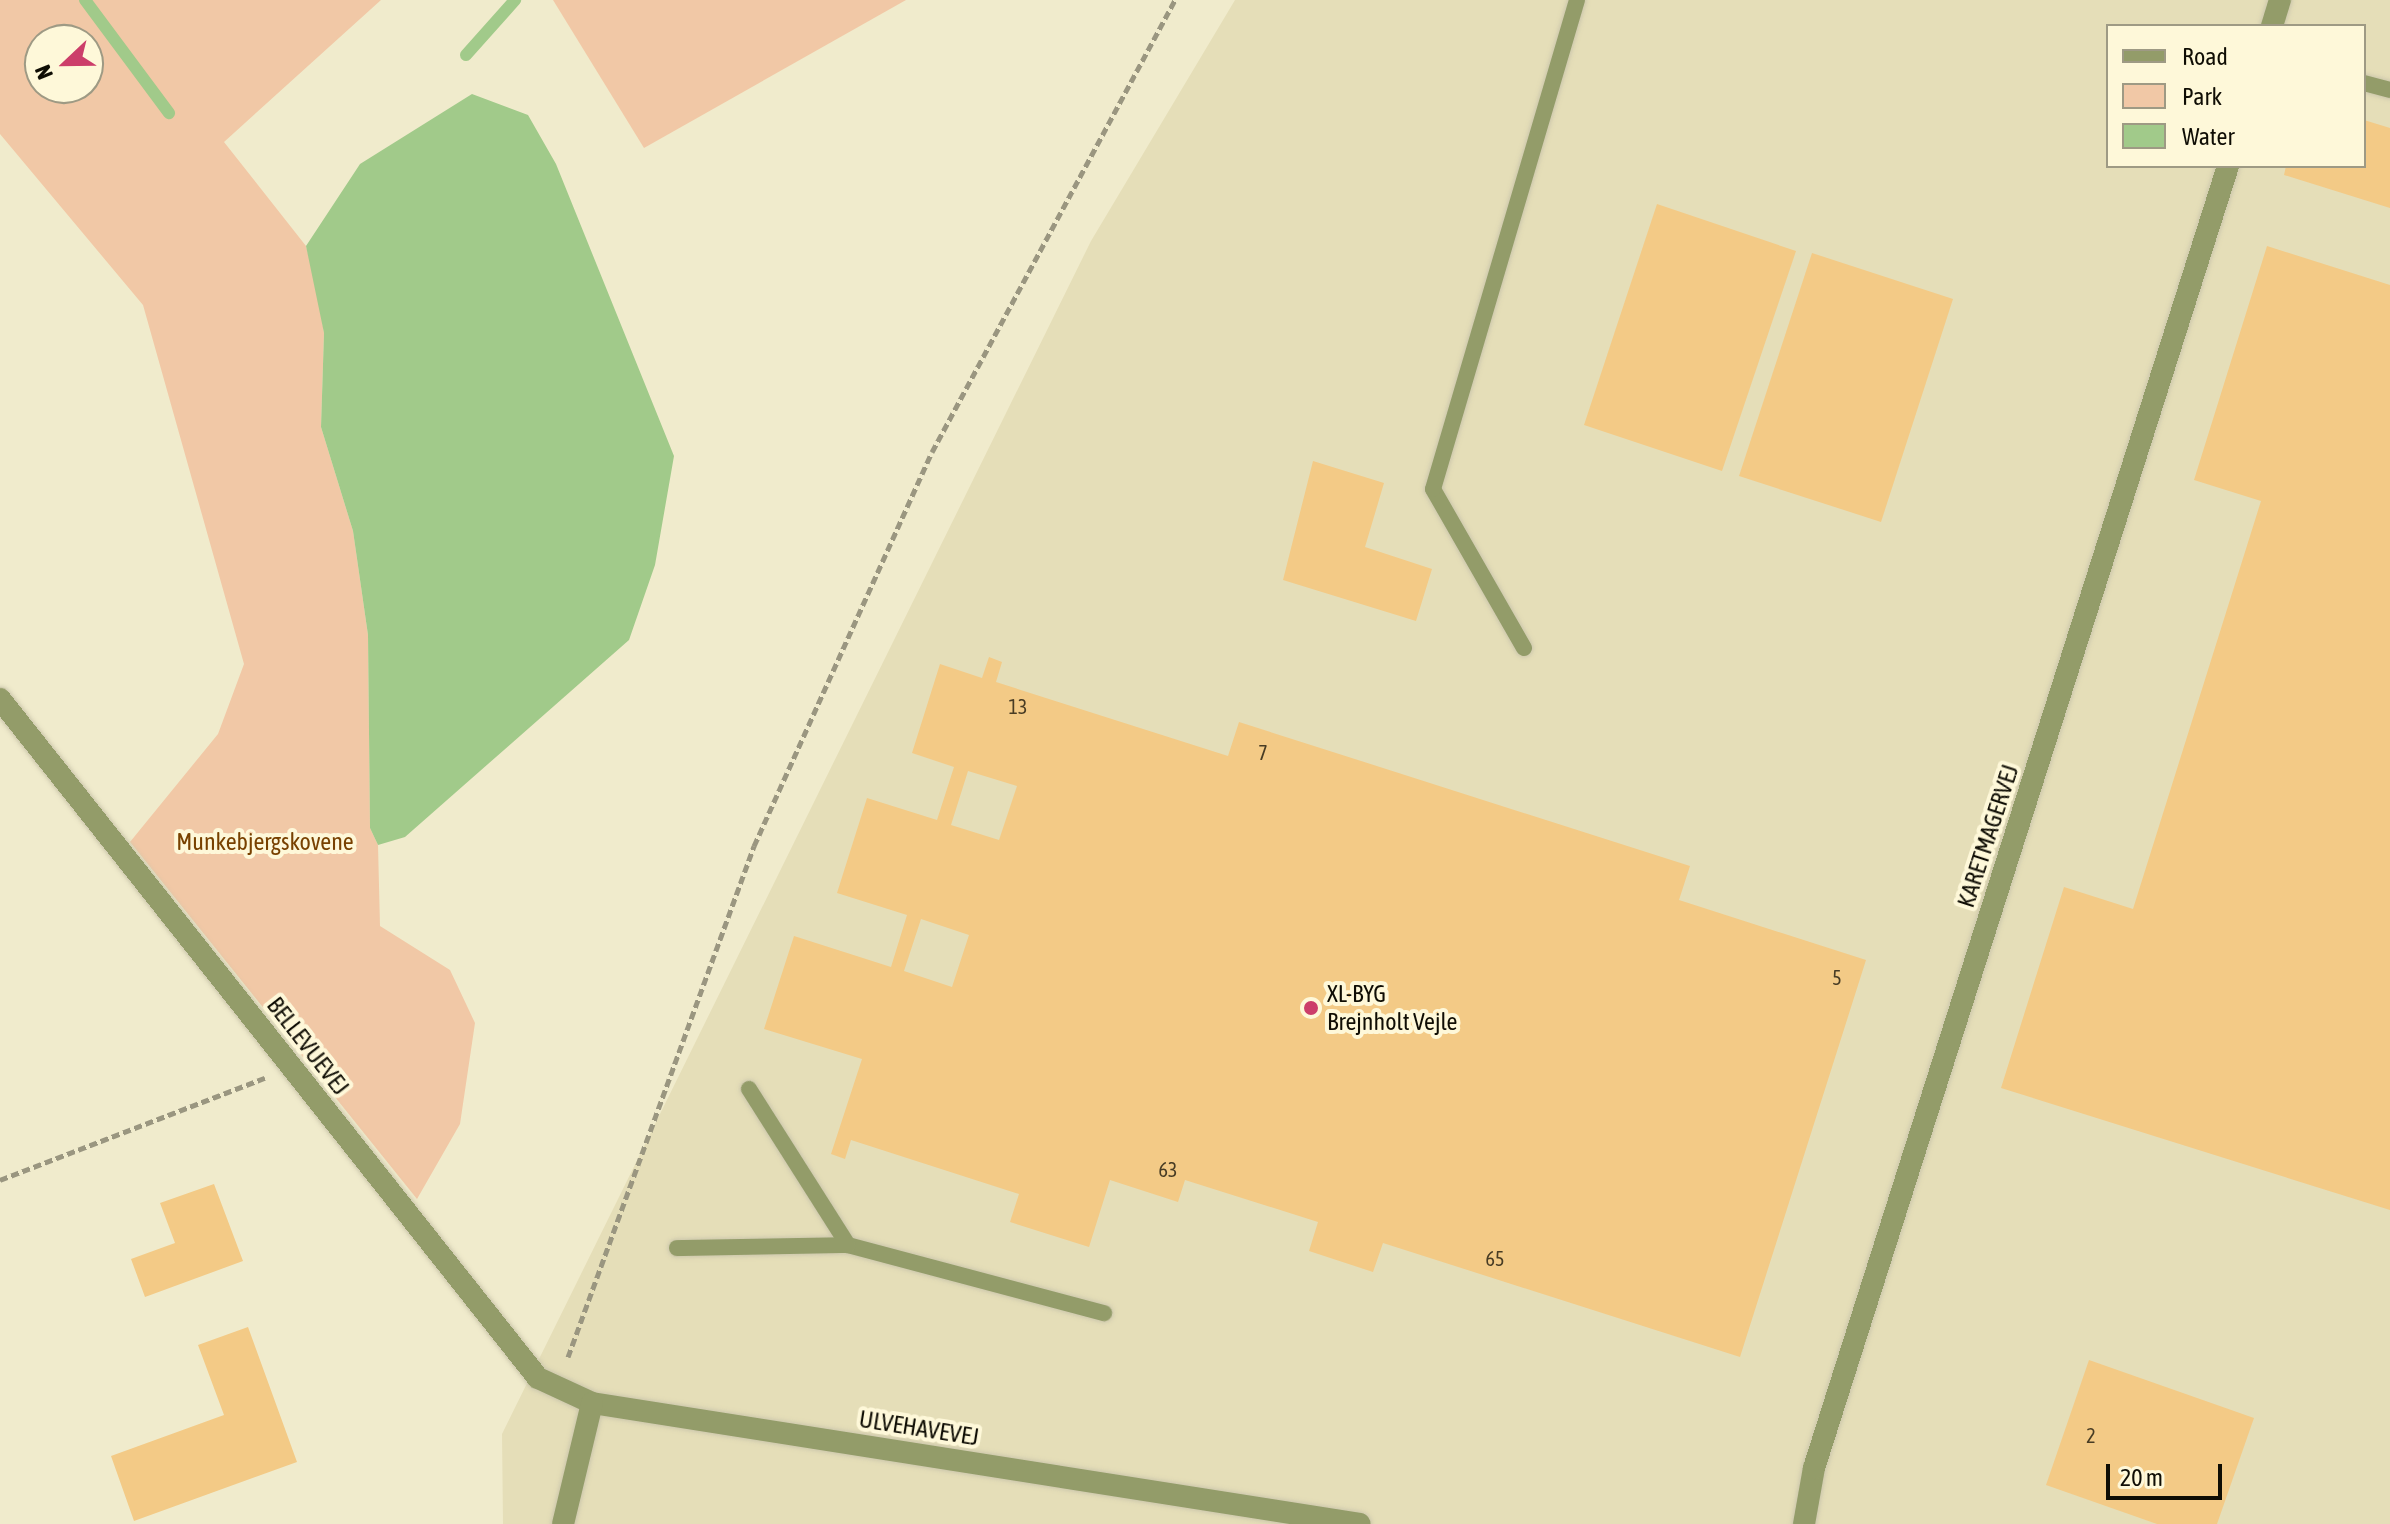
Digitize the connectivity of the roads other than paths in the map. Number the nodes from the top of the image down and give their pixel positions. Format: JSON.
{"nodes":[{"id":1,"x":1577,"y":0,"type":"edge"},
{"id":2,"x":2280,"y":0,"type":"edge"},
{"id":3,"x":2273,"y":24,"type":"edge"},
{"id":4,"x":2366,"y":84,"type":"edge"},
{"id":5,"x":2390,"y":90,"type":"edge"},
{"id":6,"x":2227,"y":168,"type":"edge"},
{"id":7,"x":1524,"y":648,"type":"dead end"},
{"id":8,"x":0,"y":699,"type":"edge"},
{"id":9,"x":749,"y":1089,"type":"dead end"},
{"id":10,"x":848,"y":1245,"type":"junction"},
{"id":11,"x":677,"y":1248,"type":"dead end"},
{"id":12,"x":1104,"y":1313,"type":"dead end"},
{"id":13,"x":592,"y":1403,"type":"junction"},
{"id":14,"x":563,"y":1524,"type":"edge"},
{"id":15,"x":1360,"y":1524,"type":"edge"},
{"id":16,"x":1804,"y":1524,"type":"edge"}],
"edges":[{"from":1,"to":7,"type":"lane"},
{"from":2,"to":3,"type":"street"},
{"from":4,"to":5,"type":"lane"},
{"from":6,"to":16,"type":"street","name":"KARETMAGERVEJ"},
{"from":8,"to":13,"type":"street","name":"BELLEVUEVEJ"},
{"from":9,"to":10,"type":"lane"},
{"from":10,"to":11,"type":"lane"},
{"from":10,"to":12,"type":"lane"},
{"from":13,"to":14,"type":"street"},
{"from":13,"to":15,"type":"street","name":"ULVEHAVEVEJ"}]}
